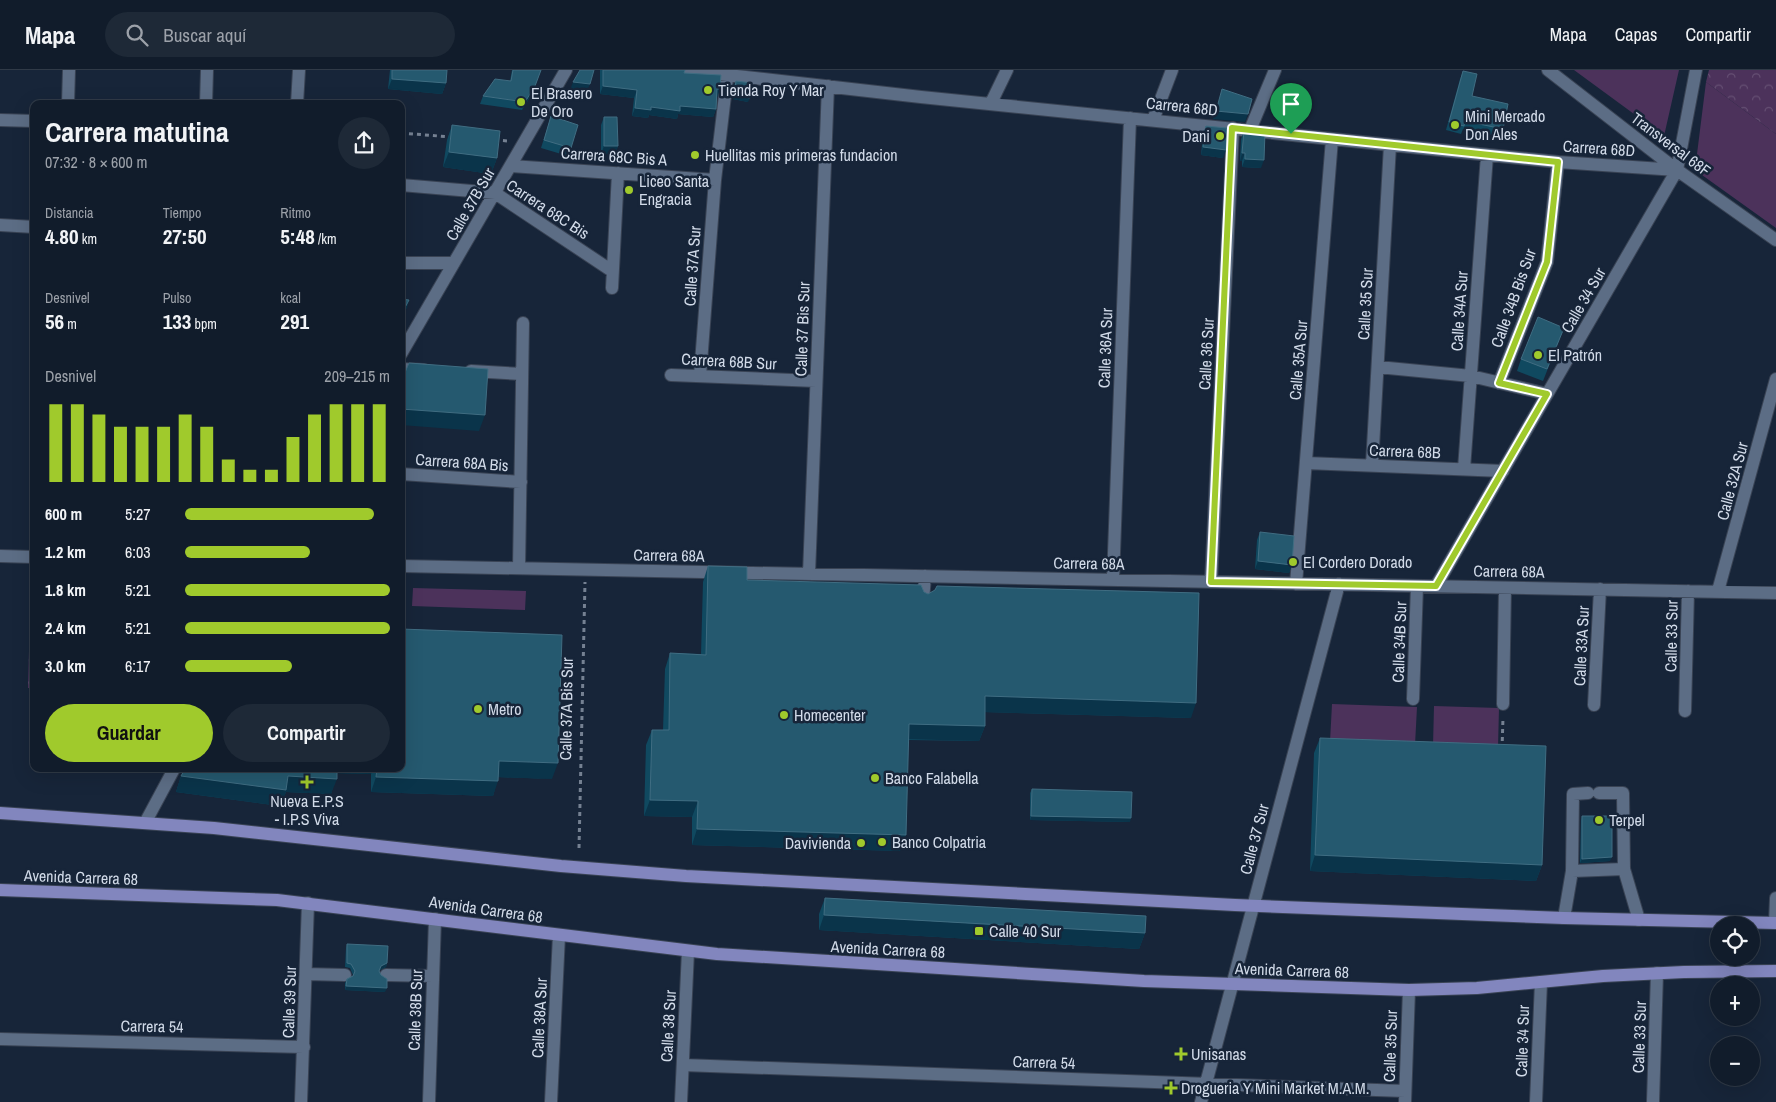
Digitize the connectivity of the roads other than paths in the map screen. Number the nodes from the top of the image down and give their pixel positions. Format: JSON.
{"nodes":[{"id":1,"x":69,"y":70,"type":"edge"},
{"id":2,"x":207,"y":70,"type":"edge"},
{"id":3,"x":299,"y":70,"type":"edge"},
{"id":4,"x":566,"y":70,"type":"edge"},
{"id":5,"x":684,"y":70,"type":"edge"},
{"id":6,"x":1007,"y":70,"type":"edge"},
{"id":7,"x":1172,"y":70,"type":"edge"},
{"id":8,"x":1275,"y":70,"type":"edge"},
{"id":9,"x":1548,"y":70,"type":"edge"},
{"id":10,"x":1696,"y":70,"type":"edge"},
{"id":11,"x":727,"y":72,"type":"edge"},
{"id":12,"x":828,"y":86,"type":"junction"},
{"id":13,"x":68,"y":100,"type":"edge"},
{"id":14,"x":206,"y":100,"type":"edge"},
{"id":15,"x":298,"y":100,"type":"edge"},
{"id":16,"x":991,"y":103,"type":"junction"},
{"id":17,"x":1130,"y":118,"type":"junction"},
{"id":18,"x":0,"y":120,"type":"edge"},
{"id":19,"x":1153,"y":120,"type":"junction"},
{"id":20,"x":30,"y":121,"type":"edge"},
{"id":21,"x":1232,"y":128,"type":"junction"},
{"id":22,"x":1250,"y":130,"type":"junction"},
{"id":23,"x":1332,"y":138,"type":"junction"},
{"id":24,"x":1390,"y":145,"type":"junction"},
{"id":25,"x":1487,"y":155,"type":"junction"},
{"id":26,"x":1558,"y":162,"type":"junction"},
{"id":27,"x":511,"y":166,"type":"junction"},
{"id":28,"x":1677,"y":170,"type":"junction"},
{"id":29,"x":618,"y":173,"type":"junction"},
{"id":30,"x":715,"y":180,"type":"junction"},
{"id":31,"x":405,"y":185,"type":"edge"},
{"id":32,"x":495,"y":193,"type":"junction"},
{"id":33,"x":0,"y":225,"type":"edge"},
{"id":34,"x":30,"y":227,"type":"edge"},
{"id":35,"x":1776,"y":240,"type":"edge"},
{"id":36,"x":405,"y":263,"type":"edge"},
{"id":37,"x":454,"y":264,"type":"junction"},
{"id":38,"x":612,"y":271,"type":"junction"},
{"id":39,"x":612,"y":288,"type":"dead end"},
{"id":40,"x":523,"y":323,"type":"dead end"},
{"id":41,"x":405,"y":347,"type":"edge"},
{"id":42,"x":1378,"y":367,"type":"junction"},
{"id":43,"x":405,"y":369,"type":"edge"},
{"id":44,"x":438,"y":370,"type":"edge"},
{"id":45,"x":457,"y":371,"type":"edge"},
{"id":46,"x":522,"y":374,"type":"junction"},
{"id":47,"x":671,"y":375,"type":"dead end"},
{"id":48,"x":700,"y":376,"type":"junction"},
{"id":49,"x":1471,"y":376,"type":"junction"},
{"id":50,"x":1776,"y":379,"type":"edge"},
{"id":51,"x":816,"y":381,"type":"junction"},
{"id":52,"x":1499,"y":383,"type":"junction"},
{"id":53,"x":1547,"y":394,"type":"junction"},
{"id":54,"x":1306,"y":464,"type":"junction"},
{"id":55,"x":1372,"y":465,"type":"junction"},
{"id":56,"x":1464,"y":469,"type":"junction"},
{"id":57,"x":1503,"y":471,"type":"junction"},
{"id":58,"x":405,"y":474,"type":"edge"},
{"id":59,"x":521,"y":482,"type":"junction"},
{"id":60,"x":0,"y":556,"type":"edge"},
{"id":61,"x":30,"y":557,"type":"edge"},
{"id":62,"x":405,"y":566,"type":"edge"},
{"id":63,"x":519,"y":568,"type":"junction"},
{"id":64,"x":809,"y":574,"type":"junction"},
{"id":65,"x":925,"y":576,"type":"junction"},
{"id":66,"x":1113,"y":580,"type":"junction"},
{"id":67,"x":1211,"y":582,"type":"junction"},
{"id":68,"x":1296,"y":584,"type":"junction"},
{"id":69,"x":1339,"y":584,"type":"junction"},
{"id":70,"x":1417,"y":586,"type":"junction"},
{"id":71,"x":1436,"y":586,"type":"junction"},
{"id":72,"x":1505,"y":588,"type":"junction"},
{"id":73,"x":1600,"y":589,"type":"junction"},
{"id":74,"x":1688,"y":591,"type":"junction"},
{"id":75,"x":1718,"y":591,"type":"junction"},
{"id":76,"x":1776,"y":592,"type":"edge"},
{"id":77,"x":923,"y":601,"type":"edge"},
{"id":78,"x":1413,"y":699,"type":"dead end"},
{"id":79,"x":1503,"y":704,"type":"road end"},
{"id":80,"x":1594,"y":705,"type":"dead end"},
{"id":81,"x":1685,"y":711,"type":"dead end"},
{"id":82,"x":172,"y":772,"type":"edge"},
{"id":83,"x":0,"y":813,"type":"edge"},
{"id":84,"x":145,"y":823,"type":"junction"},
{"id":85,"x":1624,"y":869,"type":"junction"},
{"id":86,"x":1572,"y":871,"type":"junction"},
{"id":87,"x":0,"y":890,"type":"edge"},
{"id":88,"x":1776,"y":898,"type":"edge"},
{"id":89,"x":308,"y":903,"type":"junction"},
{"id":90,"x":1253,"y":905,"type":"junction"},
{"id":91,"x":434,"y":918,"type":"junction"},
{"id":92,"x":1564,"y":918,"type":"junction"},
{"id":93,"x":1639,"y":920,"type":"junction"},
{"id":94,"x":1776,"y":923,"type":"edge"},
{"id":95,"x":559,"y":935,"type":"junction"},
{"id":96,"x":688,"y":951,"type":"junction"},
{"id":97,"x":1776,"y":971,"type":"edge"},
{"id":98,"x":1657,"y":973,"type":"junction"},
{"id":99,"x":306,"y":974,"type":"junction"},
{"id":100,"x":345,"y":975,"type":"dead end"},
{"id":101,"x":386,"y":975,"type":"dead end"},
{"id":102,"x":433,"y":976,"type":"junction"},
{"id":103,"x":1541,"y":982,"type":"junction"},
{"id":104,"x":1232,"y":984,"type":"junction"},
{"id":105,"x":1409,"y":990,"type":"junction"},
{"id":106,"x":0,"y":1039,"type":"edge"},
{"id":107,"x":304,"y":1047,"type":"junction"},
{"id":108,"x":683,"y":1065,"type":"junction"},
{"id":109,"x":1205,"y":1084,"type":"junction"},
{"id":110,"x":1405,"y":1097,"type":"edge"},
{"id":111,"x":301,"y":1102,"type":"edge"},
{"id":112,"x":429,"y":1102,"type":"edge"},
{"id":113,"x":551,"y":1102,"type":"edge"},
{"id":114,"x":681,"y":1102,"type":"edge"},
{"id":115,"x":1201,"y":1102,"type":"edge"},
{"id":116,"x":1536,"y":1102,"type":"edge"},
{"id":117,"x":1653,"y":1102,"type":"edge"}],
"edges":[{"from":1,"to":13,"type":"street"},
{"from":2,"to":14,"type":"street"},
{"from":3,"to":15,"type":"street"},
{"from":4,"to":27,"type":"street","name":"Calle 37B Sur"},
{"from":5,"to":11,"type":"street","name":"Carrera 68D"},
{"from":6,"to":16,"type":"street"},
{"from":7,"to":19,"type":"street"},
{"from":8,"to":22,"type":"street"},
{"from":9,"to":28,"type":"street","name":"Transversal 68F"},
{"from":10,"to":28,"type":"street","name":"Calle 34 Sur"},
{"from":11,"to":12,"type":"street","name":"Carrera 68D"},
{"from":11,"to":30,"type":"street","name":"Calle 37A Sur"},
{"from":12,"to":16,"type":"street","name":"Carrera 68D"},
{"from":12,"to":51,"type":"street","name":"Calle 37 Bis Sur"},
{"from":16,"to":17,"type":"street","name":"Carrera 68D"},
{"from":17,"to":19,"type":"street","name":"Carrera 68D"},
{"from":17,"to":66,"type":"street","name":"Calle 36A Sur"},
{"from":18,"to":20,"type":"street"},
{"from":19,"to":21,"type":"street","name":"Carrera 68D"},
{"from":21,"to":22,"type":"street","name":"Carrera 68D"},
{"from":21,"to":67,"type":"street","name":"Calle 36 Sur"},
{"from":22,"to":23,"type":"street","name":"Carrera 68D"},
{"from":23,"to":24,"type":"street","name":"Carrera 68D"},
{"from":23,"to":54,"type":"street","name":"Calle 35A Sur"},
{"from":24,"to":25,"type":"street","name":"Carrera 68D"},
{"from":24,"to":42,"type":"street","name":"Calle 35 Sur"},
{"from":25,"to":26,"type":"street","name":"Carrera 68D"},
{"from":25,"to":49,"type":"street","name":"Calle 34A Sur"},
{"from":26,"to":28,"type":"street","name":"Carrera 68D"},
{"from":26,"to":52,"type":"street","name":"Calle 34B Bis Sur"},
{"from":27,"to":29,"type":"street","name":"Carrera 68C Bis A"},
{"from":27,"to":32,"type":"street","name":"Calle 37B Sur"},
{"from":28,"to":35,"type":"street","name":"Transversal 68F"},
{"from":28,"to":53,"type":"street","name":"Calle 34 Sur"},
{"from":29,"to":30,"type":"street","name":"Carrera 68C Bis A"},
{"from":29,"to":38,"type":"street"},
{"from":30,"to":48,"type":"street","name":"Calle 37A Sur"},
{"from":31,"to":32,"type":"street","name":"Carrera 68C Bis"},
{"from":32,"to":37,"type":"street","name":"Calle 37B Sur"},
{"from":32,"to":38,"type":"street","name":"Carrera 68C Bis"},
{"from":33,"to":34,"type":"street"},
{"from":36,"to":37,"type":"street"},
{"from":37,"to":41,"type":"street","name":"Calle 37B Sur"},
{"from":38,"to":39,"type":"street"},
{"from":40,"to":46,"type":"street"},
{"from":42,"to":49,"type":"street"},
{"from":42,"to":55,"type":"street","name":"Calle 35 Sur"},
{"from":43,"to":44,"type":"street"},
{"from":45,"to":46,"type":"street"},
{"from":46,"to":59,"type":"street"},
{"from":47,"to":48,"type":"street","name":"Carrera 68B Sur"},
{"from":48,"to":51,"type":"street","name":"Carrera 68B Sur"},
{"from":49,"to":52,"type":"street"},
{"from":49,"to":56,"type":"street","name":"Calle 34A Sur"},
{"from":50,"to":75,"type":"street","name":"Calle 32A Sur"},
{"from":51,"to":64,"type":"street","name":"Calle 37 Bis Sur"},
{"from":52,"to":53,"type":"street"},
{"from":53,"to":57,"type":"street","name":"Calle 34 Sur"},
{"from":54,"to":55,"type":"street","name":"Carrera 68B"},
{"from":54,"to":68,"type":"street","name":"Calle 35A Sur"},
{"from":55,"to":56,"type":"street","name":"Carrera 68B"},
{"from":56,"to":57,"type":"street","name":"Carrera 68B"},
{"from":57,"to":71,"type":"street","name":"Calle 34 Sur"},
{"from":58,"to":59,"type":"street","name":"Carrera 68A Bis"},
{"from":59,"to":63,"type":"street"},
{"from":60,"to":61,"type":"street"},
{"from":62,"to":63,"type":"street","name":"Carrera 68A"},
{"from":63,"to":64,"type":"street","name":"Carrera 68A"},
{"from":64,"to":65,"type":"street","name":"Carrera 68A"},
{"from":65,"to":66,"type":"street","name":"Carrera 68A"},
{"from":65,"to":77,"type":"street"},
{"from":66,"to":67,"type":"street","name":"Carrera 68A"},
{"from":67,"to":68,"type":"street","name":"Carrera 68A"},
{"from":68,"to":69,"type":"street","name":"Carrera 68A"},
{"from":69,"to":70,"type":"street","name":"Carrera 68A"},
{"from":69,"to":90,"type":"street","name":"Calle 37 Sur"},
{"from":70,"to":71,"type":"street","name":"Carrera 68A"},
{"from":70,"to":78,"type":"street","name":"Calle 34B Sur"},
{"from":71,"to":72,"type":"street","name":"Carrera 68A"},
{"from":72,"to":73,"type":"street","name":"Carrera 68A"},
{"from":72,"to":79,"type":"street"},
{"from":73,"to":74,"type":"street","name":"Carrera 68A"},
{"from":73,"to":80,"type":"street","name":"Calle 33A Sur"},
{"from":74,"to":75,"type":"street","name":"Carrera 68A"},
{"from":74,"to":81,"type":"street","name":"Calle 33 Sur"},
{"from":75,"to":76,"type":"street","name":"Carrera 68A"},
{"from":82,"to":84,"type":"street"},
{"from":83,"to":84,"type":"main road"},
{"from":84,"to":90,"type":"main road"},
{"from":85,"to":86,"type":"street"},
{"from":85,"to":86,"type":"street"},
{"from":85,"to":93,"type":"street"},
{"from":86,"to":92,"type":"street"},
{"from":87,"to":89,"type":"main road","name":"Avenida Carrera 68"},
{"from":88,"to":94,"type":"street"},
{"from":89,"to":91,"type":"main road","name":"Avenida Carrera 68"},
{"from":89,"to":99,"type":"street","name":"Calle 39 Sur"},
{"from":90,"to":92,"type":"main road"},
{"from":90,"to":104,"type":"street","name":"Calle 37 Sur"},
{"from":91,"to":95,"type":"main road","name":"Avenida Carrera 68"},
{"from":91,"to":102,"type":"street","name":"Calle 38B Sur"},
{"from":92,"to":93,"type":"main road"},
{"from":93,"to":94,"type":"main road"},
{"from":95,"to":96,"type":"main road","name":"Avenida Carrera 68"},
{"from":95,"to":113,"type":"street","name":"Calle 38A Sur"},
{"from":96,"to":104,"type":"main road","name":"Avenida Carrera 68"},
{"from":96,"to":108,"type":"street","name":"Calle 38 Sur"},
{"from":97,"to":98,"type":"main road","name":"Avenida Carrera 68"},
{"from":98,"to":103,"type":"main road","name":"Avenida Carrera 68"},
{"from":98,"to":117,"type":"street","name":"Calle 33 Sur"},
{"from":99,"to":100,"type":"street"},
{"from":99,"to":107,"type":"street","name":"Calle 39 Sur"},
{"from":101,"to":102,"type":"street"},
{"from":102,"to":112,"type":"street","name":"Calle 38B Sur"},
{"from":103,"to":105,"type":"main road","name":"Avenida Carrera 68"},
{"from":103,"to":116,"type":"street","name":"Calle 34 Sur"},
{"from":104,"to":105,"type":"main road","name":"Avenida Carrera 68"},
{"from":104,"to":109,"type":"street","name":"Calle 37 Sur"},
{"from":105,"to":110,"type":"street","name":"Calle 35 Sur"},
{"from":106,"to":107,"type":"street","name":"Carrera 54"},
{"from":107,"to":111,"type":"street","name":"Calle 39 Sur"},
{"from":108,"to":109,"type":"street","name":"Carrera 54"},
{"from":108,"to":114,"type":"street","name":"Calle 38 Sur"},
{"from":109,"to":110,"type":"street","name":"Carrera 54"},
{"from":109,"to":115,"type":"street","name":"Calle 37 Sur"}]}
